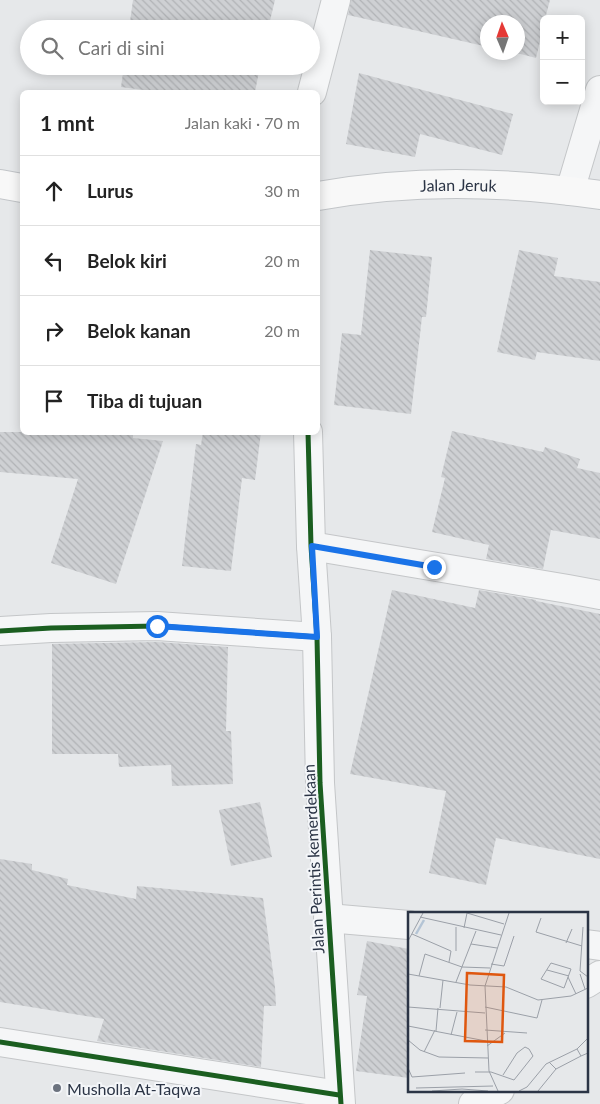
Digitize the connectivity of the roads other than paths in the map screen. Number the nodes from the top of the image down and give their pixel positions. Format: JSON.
{"nodes":[{"id":1,"x":336,"y":0,"type":"edge"},
{"id":2,"x":320,"y":61,"type":"edge"},
{"id":3,"x":316,"y":75,"type":"edge"},
{"id":4,"x":313,"y":90,"type":"edge"},
{"id":5,"x":600,"y":90,"type":"edge"},
{"id":6,"x":0,"y":184,"type":"edge"},
{"id":7,"x":20,"y":188,"type":"edge"},
{"id":8,"x":570,"y":191,"type":"junction"},
{"id":9,"x":600,"y":195,"type":"edge"},
{"id":10,"x":320,"y":196,"type":"edge"},
{"id":11,"x":308,"y":435,"type":"edge"},
{"id":12,"x":312,"y":546,"type":"junction"},
{"id":13,"x":600,"y":595,"type":"edge"},
{"id":14,"x":0,"y":631,"type":"edge"},
{"id":15,"x":317,"y":637,"type":"junction"},
{"id":16,"x":328,"y":918,"type":"junction"},
{"id":17,"x":408,"y":925,"type":"edge"},
{"id":18,"x":600,"y":975,"type":"edge"},
{"id":19,"x":588,"y":983,"type":"edge"},
{"id":20,"x":0,"y":1042,"type":"edge"},
{"id":21,"x":496,"y":1092,"type":"edge"},
{"id":22,"x":340,"y":1099,"type":"edge"},
{"id":23,"x":473,"y":1104,"type":"edge"}],
"edges":[{"from":1,"to":2,"type":"street"},
{"from":3,"to":4,"type":"street"},
{"from":5,"to":8,"type":"street"},
{"from":6,"to":7,"type":"main road"},
{"from":8,"to":9,"type":"main road","name":"Jalan Jeruk"},
{"from":8,"to":10,"type":"main road","name":"Jalan Jeruk"},
{"from":11,"to":12,"type":"street","name":"Jalan Perintis kemerdekaan"},
{"from":12,"to":13,"type":"street"},
{"from":12,"to":15,"type":"street","name":"Jalan Perintis kemerdekaan"},
{"from":14,"to":15,"type":"street"},
{"from":15,"to":16,"type":"street","name":"Jalan Perintis kemerdekaan"},
{"from":16,"to":17,"type":"street"},
{"from":16,"to":22,"type":"street","name":"Jalan Perintis kemerdekaan"},
{"from":18,"to":19,"type":"street"},
{"from":20,"to":22,"type":"street"},
{"from":21,"to":23,"type":"street"}]}
